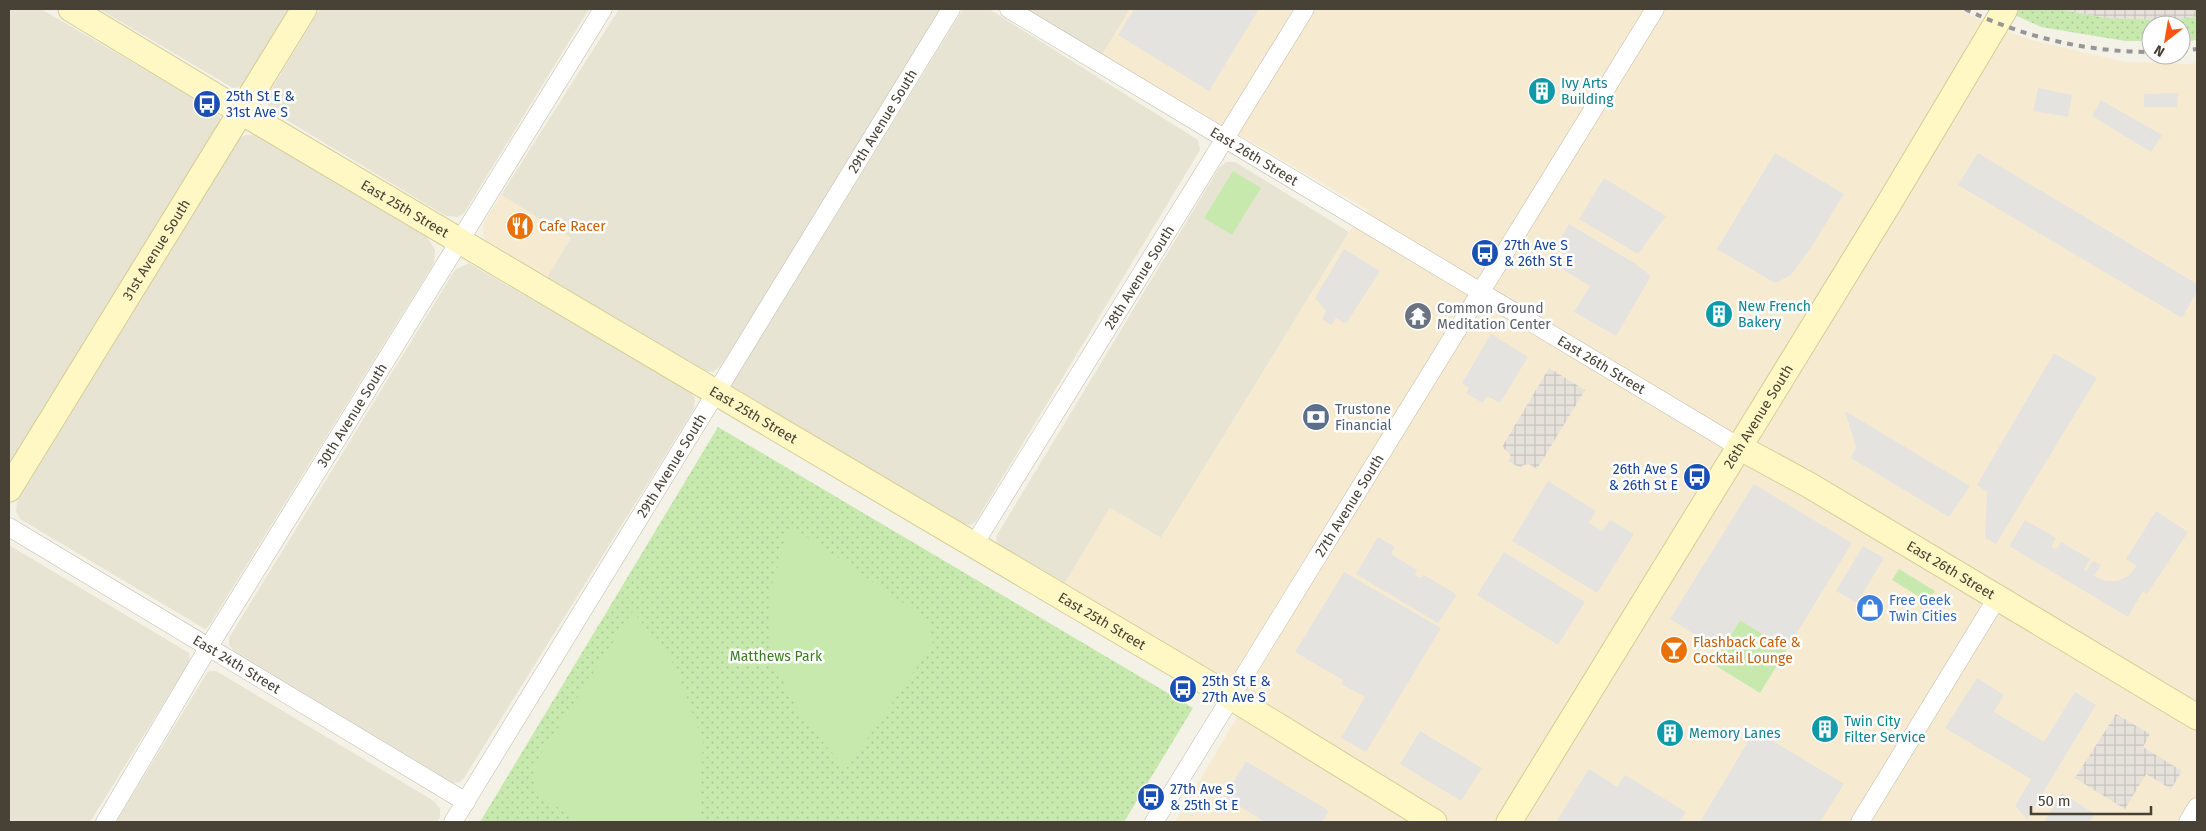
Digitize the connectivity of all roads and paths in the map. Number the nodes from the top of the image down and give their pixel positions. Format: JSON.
{"nodes":[{"id":1,"x":71,"y":9,"type":"edge"},
{"id":2,"x":304,"y":9,"type":"edge"},
{"id":3,"x":603,"y":9,"type":"edge"},
{"id":4,"x":951,"y":9,"type":"edge"},
{"id":5,"x":1009,"y":9,"type":"edge"},
{"id":6,"x":1305,"y":9,"type":"edge"},
{"id":7,"x":1655,"y":9,"type":"edge"},
{"id":8,"x":2005,"y":9,"type":"edge"},
{"id":9,"x":240,"y":111,"type":"junction"},
{"id":10,"x":1223,"y":138,"type":"junction"},
{"id":11,"x":460,"y":242,"type":"junction"},
{"id":12,"x":1480,"y":293,"type":"junction"},
{"id":13,"x":716,"y":393,"type":"junction"},
{"id":14,"x":1739,"y":447,"type":"junction"},
{"id":15,"x":9,"y":489,"type":"edge"},
{"id":16,"x":9,"y":527,"type":"edge"},
{"id":17,"x":973,"y":546,"type":"junction"},
{"id":18,"x":1997,"y":598,"type":"junction"},
{"id":19,"x":208,"y":648,"type":"junction"},
{"id":20,"x":1231,"y":697,"type":"junction"},
{"id":21,"x":2197,"y":718,"type":"edge"},
{"id":22,"x":466,"y":802,"type":"junction"},
{"id":23,"x":2197,"y":807,"type":"edge"},
{"id":24,"x":105,"y":822,"type":"edge"},
{"id":25,"x":454,"y":822,"type":"edge"},
{"id":26,"x":1154,"y":822,"type":"edge"},
{"id":27,"x":1434,"y":822,"type":"edge"},
{"id":28,"x":1509,"y":822,"type":"edge"},
{"id":29,"x":1860,"y":822,"type":"edge"},
{"id":30,"x":2188,"y":822,"type":"edge"}],
"edges":[{"from":1,"to":9,"type":"street","name":"East 25th Street"},
{"from":2,"to":9,"type":"street","name":"31st Avenue South"},
{"from":3,"to":11,"type":"street","name":"30th Avenue South"},
{"from":4,"to":13,"type":"street","name":"29th Avenue South"},
{"from":5,"to":10,"type":"street","name":"East 26th Street"},
{"from":6,"to":10,"type":"street","name":"28th Avenue South"},
{"from":7,"to":12,"type":"street","name":"27th Avenue South"},
{"from":8,"to":14,"type":"street","name":"26th Avenue South"},
{"from":9,"to":11,"type":"street","name":"East 25th Street"},
{"from":9,"to":15,"type":"street","name":"31st Avenue South"},
{"from":10,"to":12,"type":"street","name":"East 26th Street"},
{"from":10,"to":17,"type":"street","name":"28th Avenue South"},
{"from":11,"to":13,"type":"street","name":"East 25th Street"},
{"from":11,"to":19,"type":"street","name":"30th Avenue South"},
{"from":12,"to":14,"type":"street","name":"East 26th Street"},
{"from":12,"to":20,"type":"street","name":"27th Avenue South"},
{"from":13,"to":17,"type":"street","name":"East 25th Street"},
{"from":13,"to":22,"type":"street","name":"29th Avenue South"},
{"from":14,"to":18,"type":"street","name":"East 26th Street"},
{"from":14,"to":28,"type":"street","name":"26th Avenue South"},
{"from":16,"to":19,"type":"street","name":"East 24th Street"},
{"from":17,"to":20,"type":"street","name":"East 25th Street"},
{"from":18,"to":21,"type":"street","name":"East 26th Street"},
{"from":18,"to":29,"type":"street"},
{"from":19,"to":22,"type":"street","name":"East 24th Street"},
{"from":19,"to":24,"type":"street","name":"30th Avenue South"},
{"from":20,"to":26,"type":"street","name":"27th Avenue South"},
{"from":20,"to":27,"type":"street","name":"East 25th Street"},
{"from":22,"to":25,"type":"street","name":"29th Avenue South"},
{"from":23,"to":30,"type":"street"}]}
